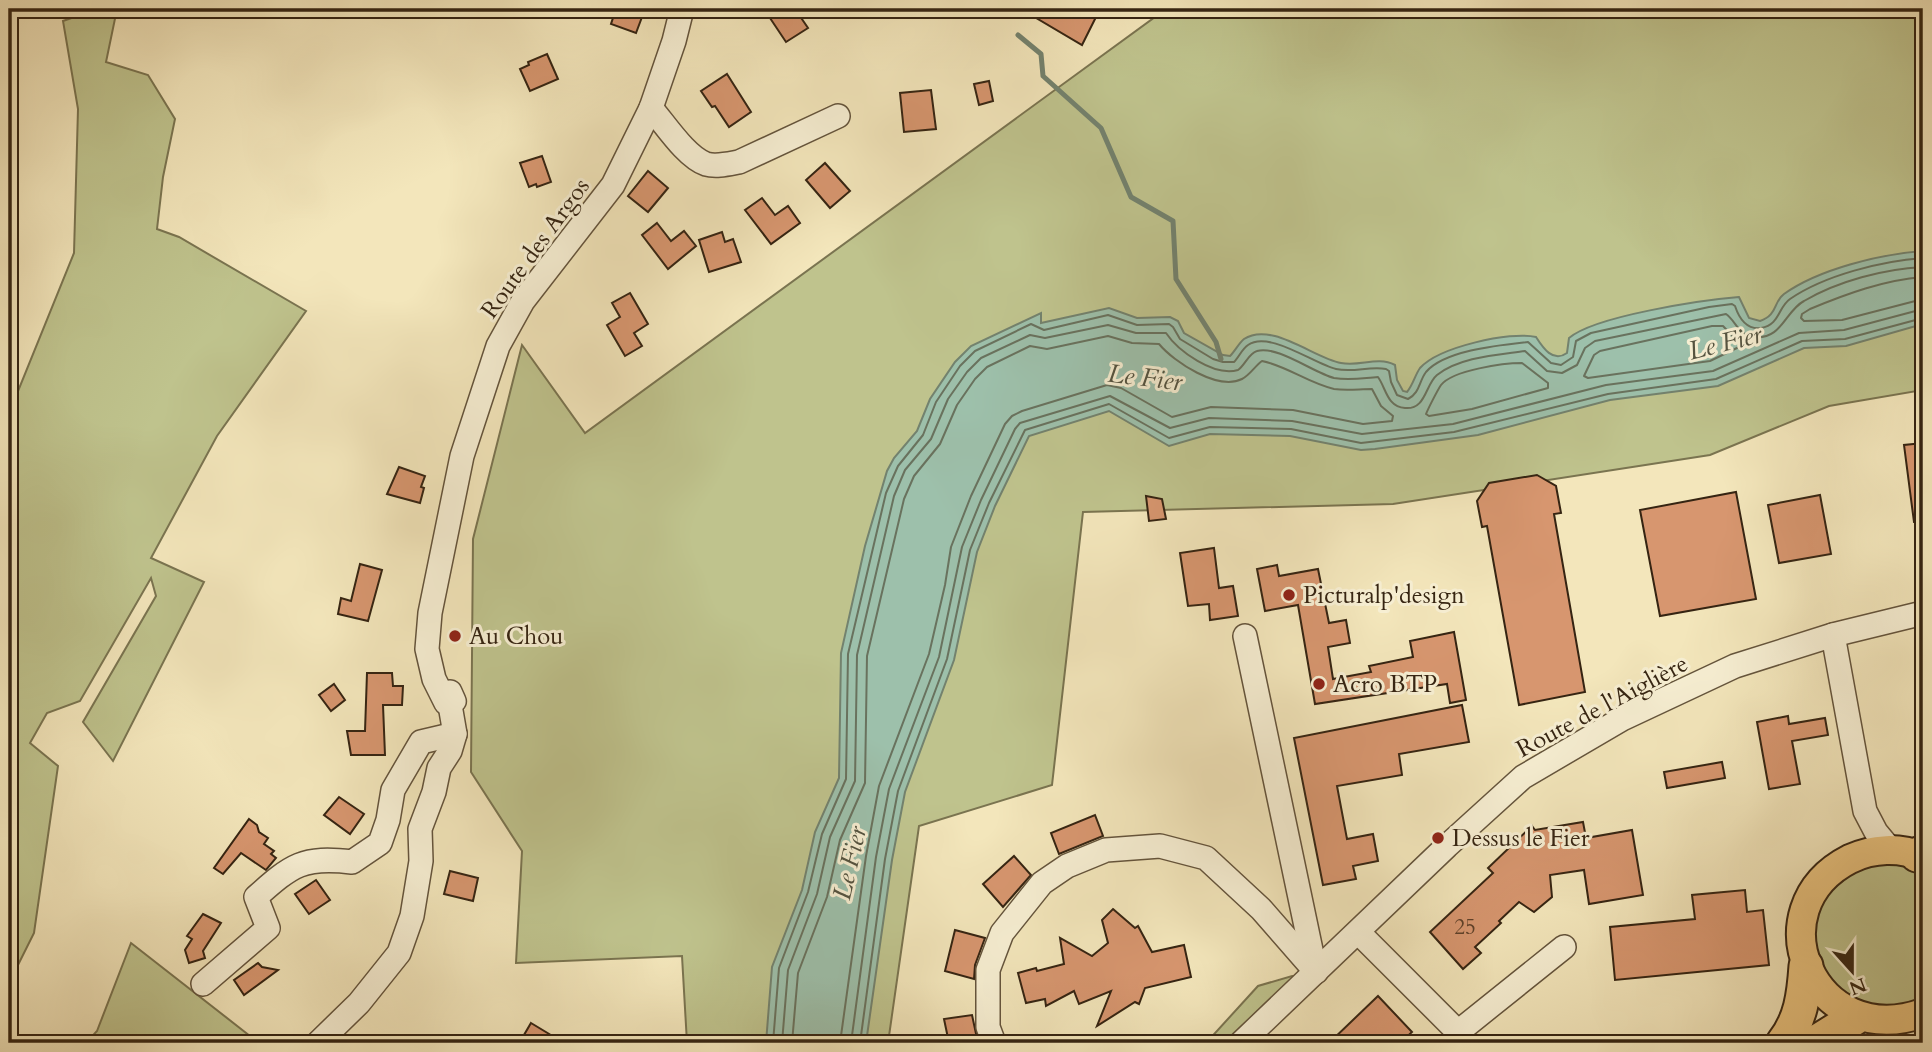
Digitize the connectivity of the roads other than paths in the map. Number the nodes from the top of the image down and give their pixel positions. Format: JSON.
{"nodes":[{"id":1,"x":682,"y":9,"type":"edge"},
{"id":2,"x":651,"y":108,"type":"junction"},
{"id":3,"x":838,"y":116,"type":"dead end"},
{"id":4,"x":1923,"y":613,"type":"edge"},
{"id":5,"x":1833,"y":635,"type":"junction"},
{"id":6,"x":1245,"y":636,"type":"dead end"},
{"id":7,"x":452,"y":742,"type":"junction"},
{"id":8,"x":1865,"y":811,"type":"junction"},
{"id":9,"x":1914,"y":854,"type":"edge"},
{"id":10,"x":1853,"y":857,"type":"junction"},
{"id":11,"x":1358,"y":932,"type":"junction"},
{"id":12,"x":1564,"y":947,"type":"dead end"},
{"id":13,"x":1806,"y":966,"type":"junction"},
{"id":14,"x":1316,"y":972,"type":"junction"},
{"id":15,"x":203,"y":984,"type":"dead end"},
{"id":16,"x":1855,"y":1018,"type":"junction"},
{"id":17,"x":1917,"y":1021,"type":"edge"},
{"id":18,"x":318,"y":1043,"type":"edge"},
{"id":19,"x":994,"y":1043,"type":"edge"},
{"id":20,"x":1241,"y":1043,"type":"edge"},
{"id":21,"x":1783,"y":1043,"type":"edge"},
{"id":22,"x":1815,"y":1043,"type":"edge"}],
"edges":[{"from":1,"to":2,"type":"street","name":"Route des Argos"},
{"from":2,"to":3,"type":"street"},
{"from":2,"to":7,"type":"street","name":"Route des Argos"},
{"from":4,"to":5,"type":"street","name":"Route de l'Aiglière"},
{"from":5,"to":8,"type":"street"},
{"from":5,"to":11,"type":"street","name":"Route de l'Aiglière"},
{"from":6,"to":14,"type":"street"},
{"from":7,"to":15,"type":"street"},
{"from":7,"to":18,"type":"street","name":"Route des Argos"},
{"from":8,"to":9,"type":"street"},
{"from":8,"to":10,"type":"street"},
{"from":9,"to":10,"type":"main road"},
{"from":10,"to":13,"type":"main road"},
{"from":11,"to":12,"type":"street"},
{"from":11,"to":14,"type":"street","name":"Route de l'Aiglière"},
{"from":13,"to":16,"type":"main road"},
{"from":13,"to":21,"type":"highway"},
{"from":14,"to":19,"type":"street"},
{"from":14,"to":20,"type":"street","name":"Route de l'Aiglière"},
{"from":16,"to":17,"type":"main road"},
{"from":16,"to":22,"type":"highway"}]}
